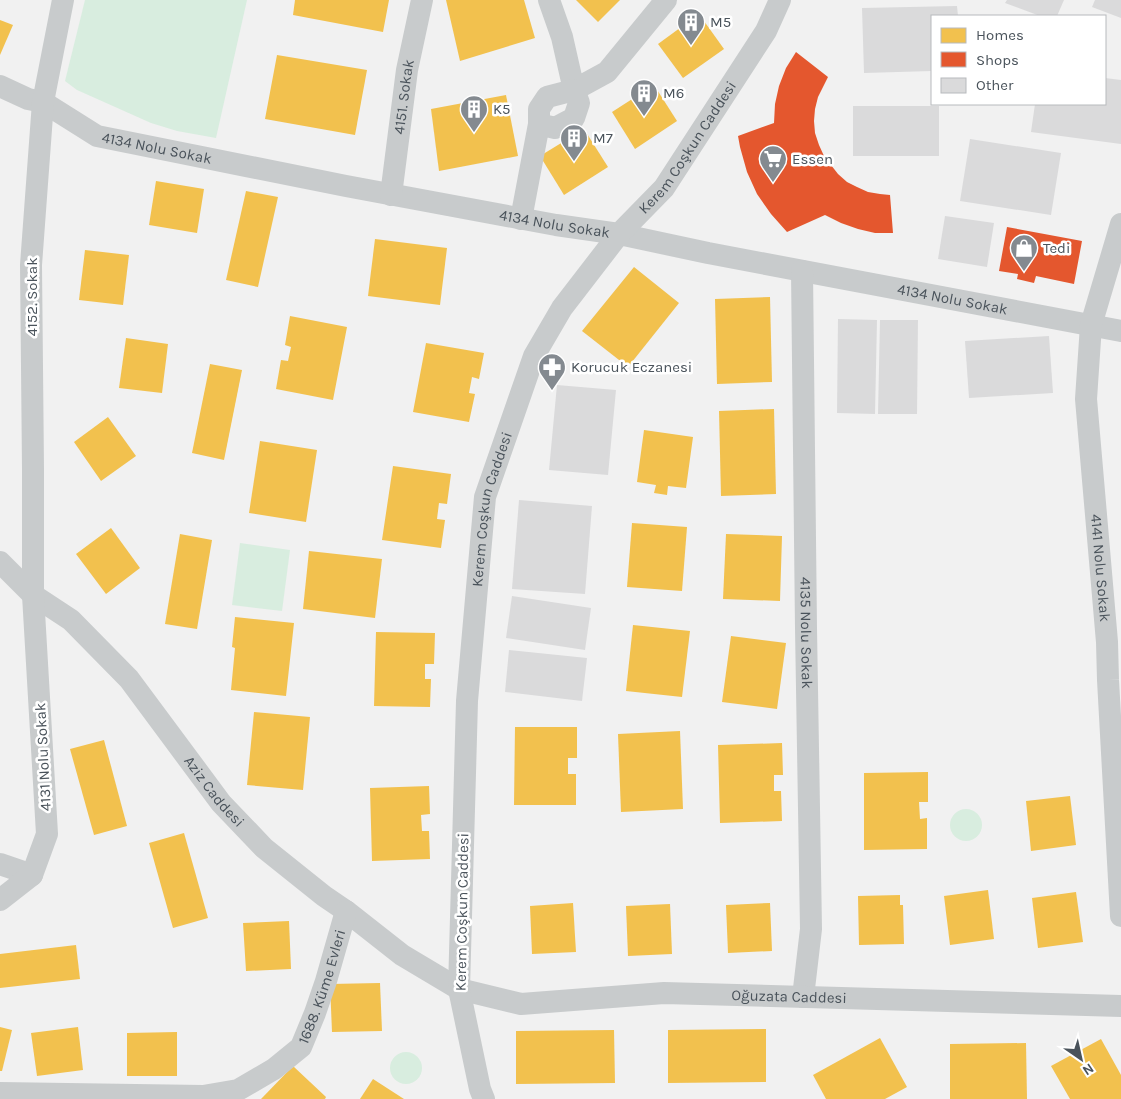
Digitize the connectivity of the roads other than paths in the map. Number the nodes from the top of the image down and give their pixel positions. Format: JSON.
{"nodes":[{"id":1,"x":63,"y":0,"type":"edge"},
{"id":2,"x":422,"y":0,"type":"edge"},
{"id":3,"x":549,"y":0,"type":"edge"},
{"id":4,"x":666,"y":0,"type":"edge"},
{"id":5,"x":780,"y":0,"type":"edge"},
{"id":6,"x":0,"y":86,"type":"edge"},
{"id":7,"x":574,"y":90,"type":"junction"},
{"id":8,"x":43,"y":102,"type":"junction"},
{"id":9,"x":391,"y":195,"type":"junction"},
{"id":10,"x":521,"y":219,"type":"junction"},
{"id":11,"x":1121,"y":224,"type":"edge"},
{"id":12,"x":619,"y":234,"type":"junction"},
{"id":13,"x":802,"y":270,"type":"junction"},
{"id":14,"x":1091,"y":325,"type":"junction"},
{"id":15,"x":1121,"y":331,"type":"edge"},
{"id":16,"x":0,"y":562,"type":"edge"},
{"id":17,"x":33,"y":595,"type":"junction"},
{"id":18,"x":0,"y":864,"type":"edge"},
{"id":19,"x":32,"y":875,"type":"junction"},
{"id":20,"x":0,"y":900,"type":"edge"},
{"id":21,"x":346,"y":911,"type":"junction"},
{"id":22,"x":1121,"y":916,"type":"edge"},
{"id":23,"x":459,"y":989,"type":"junction"},
{"id":24,"x":803,"y":997,"type":"junction"},
{"id":25,"x":1121,"y":998,"type":"edge"},
{"id":26,"x":1121,"y":1006,"type":"edge"},
{"id":27,"x":0,"y":1093,"type":"edge"},
{"id":28,"x":478,"y":1096,"type":"edge"}],
"edges":[{"from":1,"to":8,"type":"street","name":"4152. Sokak"},
{"from":2,"to":9,"type":"street","name":"4151. Sokak"},
{"from":3,"to":7,"type":"street"},
{"from":4,"to":7,"type":"street"},
{"from":5,"to":12,"type":"street","name":"Kerem Coşkun Caddesi"},
{"from":6,"to":8,"type":"street","name":"4134 Nolu Sokak"},
{"from":7,"to":10,"type":"street"},
{"from":8,"to":9,"type":"street","name":"4134 Nolu Sokak"},
{"from":8,"to":17,"type":"street","name":"4152. Sokak"},
{"from":9,"to":10,"type":"street","name":"4134 Nolu Sokak"},
{"from":10,"to":12,"type":"street","name":"4134 Nolu Sokak"},
{"from":11,"to":14,"type":"street","name":"4141 Nolu Sokak"},
{"from":12,"to":13,"type":"street","name":"4134 Nolu Sokak"},
{"from":12,"to":23,"type":"street","name":"Kerem Coşkun Caddesi"},
{"from":13,"to":14,"type":"street","name":"4134 Nolu Sokak"},
{"from":13,"to":24,"type":"street","name":"4135 Nolu Sokak"},
{"from":14,"to":15,"type":"street","name":"4134 Nolu Sokak"},
{"from":14,"to":22,"type":"street","name":"4141 Nolu Sokak"},
{"from":16,"to":17,"type":"street","name":"Aziz Caddesi"},
{"from":17,"to":19,"type":"street","name":"4131 Nolu Sokak"},
{"from":17,"to":21,"type":"street","name":"Aziz Caddesi"},
{"from":18,"to":19,"type":"street"},
{"from":19,"to":20,"type":"street"},
{"from":21,"to":23,"type":"street","name":"Aziz Caddesi"},
{"from":21,"to":27,"type":"street","name":"1688. Küme Evleri"},
{"from":23,"to":24,"type":"street","name":"Oğuzata Caddesi"},
{"from":23,"to":28,"type":"street","name":"Kerem Coşkun Caddesi"},
{"from":24,"to":26,"type":"street","name":"Oğuzata Caddesi"},
{"from":25,"to":26,"type":"street"}]}
